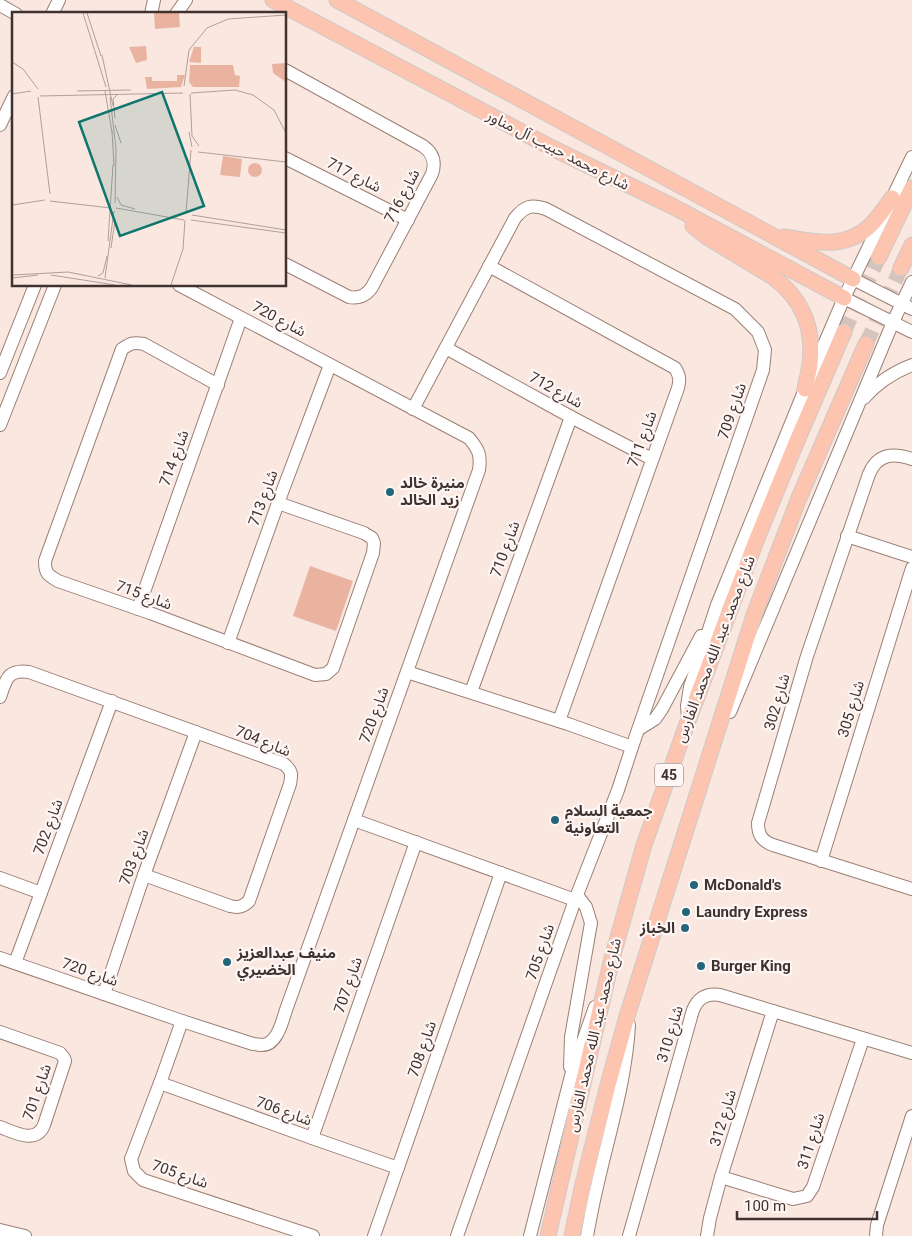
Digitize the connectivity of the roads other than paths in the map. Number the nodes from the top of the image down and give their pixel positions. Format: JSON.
{"nodes":[{"id":1,"x":59,"y":0,"type":"edge"},
{"id":2,"x":186,"y":0,"type":"edge"},
{"id":3,"x":273,"y":0,"type":"edge"},
{"id":4,"x":337,"y":0,"type":"edge"},
{"id":5,"x":0,"y":5,"type":"edge"},
{"id":6,"x":12,"y":12,"type":"edge"},
{"id":7,"x":53,"y":12,"type":"edge"},
{"id":8,"x":177,"y":12,"type":"edge"},
{"id":9,"x":286,"y":71,"type":"edge"},
{"id":10,"x":12,"y":100,"type":"edge"},
{"id":11,"x":0,"y":126,"type":"edge"},
{"id":12,"x":912,"y":157,"type":"edge"},
{"id":13,"x":286,"y":159,"type":"edge"},
{"id":14,"x":912,"y":188,"type":"edge"},
{"id":15,"x":892,"y":198,"type":"junction"},
{"id":16,"x":672,"y":206,"type":"junction"},
{"id":17,"x":408,"y":220,"type":"junction"},
{"id":18,"x":772,"y":236,"type":"junction"},
{"id":19,"x":912,"y":245,"type":"edge"},
{"id":20,"x":879,"y":257,"type":"tunnel mouth"},
{"id":21,"x":286,"y":265,"type":"edge"},
{"id":22,"x":489,"y":266,"type":"junction"},
{"id":23,"x":901,"y":268,"type":"tunnel mouth"},
{"id":24,"x":853,"y":279,"type":"junction"},
{"id":25,"x":912,"y":282,"type":"edge"},
{"id":26,"x":35,"y":286,"type":"edge"},
{"id":27,"x":55,"y":286,"type":"edge"},
{"id":28,"x":181,"y":286,"type":"edge"},
{"id":29,"x":844,"y":298,"type":"junction"},
{"id":30,"x":907,"y":307,"type":"edge"},
{"id":31,"x":241,"y":318,"type":"junction"},
{"id":32,"x":893,"y":322,"type":"junction"},
{"id":33,"x":844,"y":332,"type":"tunnel mouth"},
{"id":34,"x":912,"y":332,"type":"edge"},
{"id":35,"x":866,"y":344,"type":"tunnel mouth"},
{"id":36,"x":446,"y":348,"type":"junction"},
{"id":37,"x":330,"y":364,"type":"junction"},
{"id":38,"x":912,"y":365,"type":"edge"},
{"id":39,"x":0,"y":373,"type":"edge"},
{"id":40,"x":218,"y":385,"type":"junction"},
{"id":41,"x":804,"y":389,"type":"junction"},
{"id":42,"x":859,"y":403,"type":"junction"},
{"id":43,"x":413,"y":409,"type":"junction"},
{"id":44,"x":571,"y":417,"type":"junction"},
{"id":45,"x":0,"y":425,"type":"edge"},
{"id":46,"x":652,"y":459,"type":"junction"},
{"id":47,"x":912,"y":460,"type":"edge"},
{"id":48,"x":278,"y":503,"type":"junction"},
{"id":49,"x":847,"y":536,"type":"junction"},
{"id":50,"x":912,"y":557,"type":"edge"},
{"id":51,"x":912,"y":568,"type":"edge"},
{"id":52,"x":717,"y":605,"type":"junction"},
{"id":53,"x":138,"y":609,"type":"junction"},
{"id":54,"x":228,"y":643,"type":"junction"},
{"id":55,"x":407,"y":672,"type":"junction"},
{"id":56,"x":471,"y":692,"type":"junction"},
{"id":57,"x":0,"y":697,"type":"edge"},
{"id":58,"x":112,"y":701,"type":"junction"},
{"id":59,"x":560,"y":721,"type":"junction"},
{"id":60,"x":688,"y":721,"type":"junction"},
{"id":61,"x":639,"y":729,"type":"junction"},
{"id":62,"x":196,"y":732,"type":"junction"},
{"id":63,"x":716,"y":736,"type":"junction"},
{"id":64,"x":632,"y":747,"type":"junction"},
{"id":65,"x":354,"y":820,"type":"junction"},
{"id":66,"x":416,"y":842,"type":"junction"},
{"id":67,"x":821,"y":861,"type":"junction"},
{"id":68,"x":501,"y":873,"type":"junction"},
{"id":69,"x":144,"y":875,"type":"junction"},
{"id":70,"x":0,"y":878,"type":"edge"},
{"id":71,"x":911,"y":885,"type":"edge"},
{"id":72,"x":41,"y":893,"type":"junction"},
{"id":73,"x":576,"y":898,"type":"junction"},
{"id":74,"x":570,"y":915,"type":"junction"},
{"id":75,"x":591,"y":923,"type":"junction"},
{"id":76,"x":0,"y":958,"type":"edge"},
{"id":77,"x":611,"y":962,"type":"junction"},
{"id":78,"x":15,"y":963,"type":"junction"},
{"id":79,"x":104,"y":994,"type":"junction"},
{"id":80,"x":773,"y":1011,"type":"junction"},
{"id":81,"x":628,"y":1013,"type":"junction"},
{"id":82,"x":182,"y":1021,"type":"junction"},
{"id":83,"x":0,"y":1032,"type":"edge"},
{"id":84,"x":862,"y":1039,"type":"junction"},
{"id":85,"x":912,"y":1054,"type":"edge"},
{"id":86,"x":570,"y":1081,"type":"junction"},
{"id":87,"x":160,"y":1083,"type":"junction"},
{"id":88,"x":912,"y":1116,"type":"edge"},
{"id":89,"x":0,"y":1127,"type":"edge"},
{"id":90,"x":312,"y":1138,"type":"junction"},
{"id":91,"x":398,"y":1168,"type":"junction"},
{"id":92,"x":721,"y":1177,"type":"junction"},
{"id":93,"x":0,"y":1230,"type":"edge"},
{"id":94,"x":25,"y":1236,"type":"edge"},
{"id":95,"x":313,"y":1236,"type":"edge"},
{"id":96,"x":374,"y":1236,"type":"edge"},
{"id":97,"x":457,"y":1236,"type":"edge"},
{"id":98,"x":530,"y":1236,"type":"edge"},
{"id":99,"x":548,"y":1236,"type":"edge"},
{"id":100,"x":572,"y":1236,"type":"edge"},
{"id":101,"x":587,"y":1236,"type":"edge"},
{"id":102,"x":630,"y":1236,"type":"edge"},
{"id":103,"x":706,"y":1236,"type":"edge"},
{"id":104,"x":876,"y":1236,"type":"edge"}],
"edges":[{"from":1,"to":7,"type":"street"},
{"from":2,"to":8,"type":"street"},
{"from":3,"to":16,"type":"main road","name":"شارع محمد حبيب آل مناور"},
{"from":4,"to":18,"type":"main road","name":"شارع محمد حبيب آل مناور"},
{"from":5,"to":6,"type":"street"},
{"from":9,"to":17,"type":"street","name":"شارع 716"},
{"from":10,"to":11,"type":"street"},
{"from":12,"to":15,"type":"street"},
{"from":13,"to":17,"type":"street","name":"شارع 717"},
{"from":14,"to":20,"type":"main road"},
{"from":15,"to":18,"type":"main road"},
{"from":15,"to":24,"type":"street"},
{"from":16,"to":29,"type":"main road","name":"شارع محمد حبيب آل مناور"},
{"from":16,"to":41,"type":"main road"},
{"from":17,"to":21,"type":"street","name":"شارع 716"},
{"from":18,"to":24,"type":"main road","name":"شارع محمد حبيب آل مناور"},
{"from":19,"to":23,"type":"main road"},
{"from":22,"to":36,"type":"street","name":"شارع 709"},
{"from":22,"to":46,"type":"street","name":"شارع 711"},
{"from":22,"to":61,"type":"street","name":"شارع 709"},
{"from":24,"to":29,"type":"street"},
{"from":24,"to":30,"type":"street"},
{"from":25,"to":30,"type":"street"},
{"from":26,"to":39,"type":"street"},
{"from":27,"to":45,"type":"street"},
{"from":28,"to":31,"type":"street","name":"شارع 720"},
{"from":29,"to":32,"type":"street"},
{"from":29,"to":41,"type":"street"},
{"from":30,"to":32,"type":"street"},
{"from":31,"to":37,"type":"street","name":"شارع 720"},
{"from":31,"to":40,"type":"street","name":"شارع 714"},
{"from":32,"to":34,"type":"street"},
{"from":32,"to":42,"type":"street"},
{"from":33,"to":60,"type":"main road","name":"شارع محمد عبد الله محمد الفارس","number":"45"},
{"from":35,"to":63,"type":"main road","name":"شارع محمد عبد الله محمد الفارس","number":"45"},
{"from":36,"to":43,"type":"street","name":"شارع 709"},
{"from":36,"to":44,"type":"street","name":"شارع 712"},
{"from":37,"to":43,"type":"street","name":"شارع 720"},
{"from":37,"to":48,"type":"street","name":"شارع 713"},
{"from":38,"to":42,"type":"street"},
{"from":40,"to":53,"type":"street","name":"شارع 714"},
{"from":40,"to":53,"type":"street","name":"شارع 715"},
{"from":41,"to":52,"type":"street"},
{"from":42,"to":63,"type":"street"},
{"from":43,"to":55,"type":"street","name":"شارع 720"},
{"from":44,"to":46,"type":"street","name":"شارع 712"},
{"from":44,"to":56,"type":"street","name":"شارع 710"},
{"from":46,"to":59,"type":"street","name":"شارع 711"},
{"from":47,"to":49,"type":"street","name":"شارع 302"},
{"from":48,"to":54,"type":"street","name":"شارع 713"},
{"from":48,"to":54,"type":"street","name":"شارع 715"},
{"from":49,"to":50,"type":"street"},
{"from":49,"to":67,"type":"street","name":"شارع 302"},
{"from":51,"to":67,"type":"street","name":"شارع 305"},
{"from":52,"to":60,"type":"street"},
{"from":52,"to":61,"type":"street"},
{"from":53,"to":54,"type":"street","name":"شارع 715"},
{"from":55,"to":56,"type":"street"},
{"from":55,"to":65,"type":"street","name":"شارع 720"},
{"from":56,"to":59,"type":"street"},
{"from":57,"to":58,"type":"street","name":"شارع 704"},
{"from":58,"to":62,"type":"street","name":"شارع 704"},
{"from":58,"to":72,"type":"street","name":"شارع 702"},
{"from":59,"to":64,"type":"street"},
{"from":60,"to":77,"type":"main road","name":"شارع محمد عبد الله محمد الفارس","number":"45"},
{"from":61,"to":64,"type":"street","name":"شارع 709"},
{"from":62,"to":69,"type":"street","name":"شارع 703"},
{"from":62,"to":69,"type":"street","name":"شارع 704"},
{"from":63,"to":81,"type":"main road","name":"شارع محمد عبد الله محمد الفارس","number":"45"},
{"from":64,"to":73,"type":"street","name":"شارع 705"},
{"from":65,"to":66,"type":"street"},
{"from":65,"to":82,"type":"street","name":"شارع 720"},
{"from":66,"to":68,"type":"street"},
{"from":66,"to":90,"type":"street","name":"شارع 707"},
{"from":67,"to":71,"type":"street","name":"شارع 302"},
{"from":68,"to":73,"type":"street"},
{"from":68,"to":91,"type":"street","name":"شارع 708"},
{"from":69,"to":79,"type":"street","name":"شارع 703"},
{"from":70,"to":72,"type":"street"},
{"from":72,"to":78,"type":"street","name":"شارع 702"},
{"from":73,"to":74,"type":"street","name":"شارع 705"},
{"from":73,"to":75,"type":"street"},
{"from":74,"to":75,"type":"street"},
{"from":74,"to":97,"type":"street","name":"شارع 705"},
{"from":75,"to":86,"type":"street"},
{"from":76,"to":78,"type":"street","name":"شارع 720"},
{"from":77,"to":86,"type":"street"},
{"from":77,"to":99,"type":"main road","name":"شارع محمد عبد الله محمد الفارس","number":"45"},
{"from":78,"to":79,"type":"street","name":"شارع 720"},
{"from":79,"to":82,"type":"street","name":"شارع 720"},
{"from":80,"to":84,"type":"street","name":"شارع 310"},
{"from":80,"to":92,"type":"street","name":"شارع 312"},
{"from":80,"to":102,"type":"street","name":"شارع 310"},
{"from":81,"to":100,"type":"main road","name":"شارع محمد عبد الله محمد الفارس","number":"45"},
{"from":81,"to":101,"type":"street"},
{"from":82,"to":87,"type":"street","name":"شارع 705"},
{"from":83,"to":89,"type":"street","name":"شارع 701"},
{"from":84,"to":85,"type":"street","name":"شارع 310"},
{"from":84,"to":92,"type":"street","name":"شارع 311"},
{"from":86,"to":98,"type":"street"},
{"from":87,"to":90,"type":"street","name":"شارع 706"},
{"from":87,"to":95,"type":"street","name":"شارع 705"},
{"from":88,"to":104,"type":"street"},
{"from":90,"to":91,"type":"street","name":"شارع 706"},
{"from":91,"to":96,"type":"street","name":"شارع 708"},
{"from":92,"to":103,"type":"street","name":"شارع 312"},
{"from":93,"to":94,"type":"street"}]}
